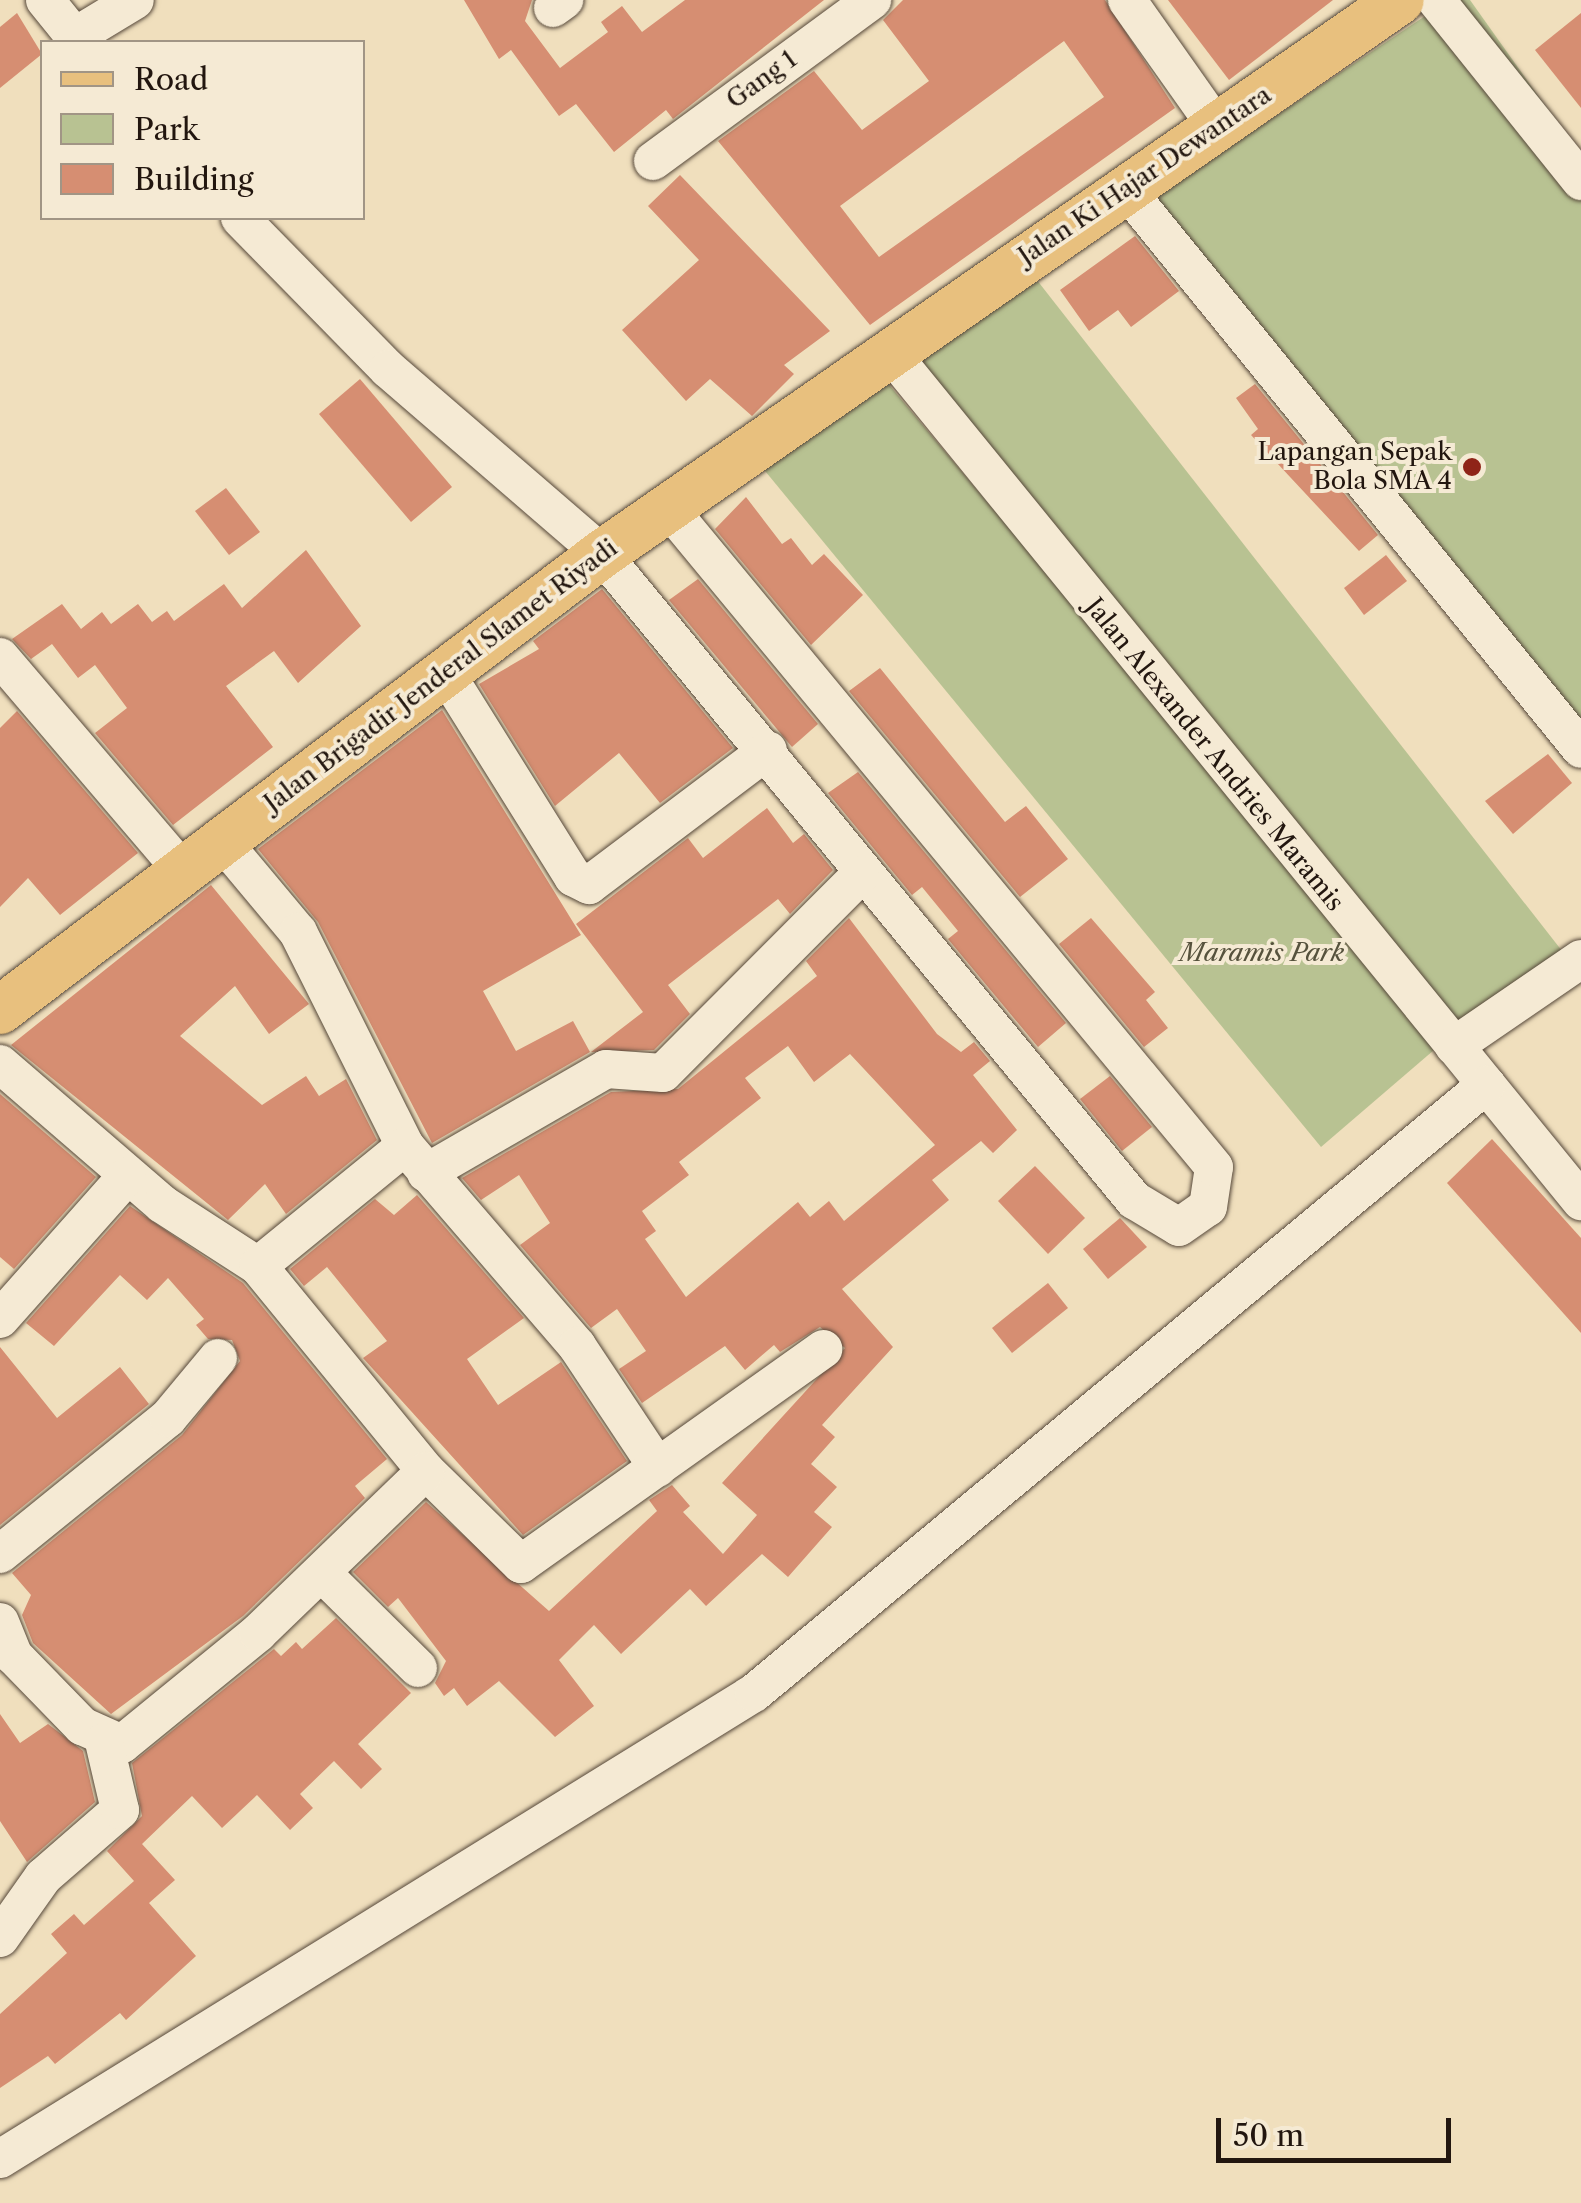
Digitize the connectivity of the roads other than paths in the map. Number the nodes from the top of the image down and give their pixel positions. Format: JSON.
{"nodes":[{"id":1,"x":45,"y":0,"type":"edge"},
{"id":2,"x":136,"y":0,"type":"edge"},
{"id":3,"x":872,"y":0,"type":"edge"},
{"id":4,"x":1126,"y":0,"type":"edge"},
{"id":5,"x":1400,"y":0,"type":"edge"},
{"id":6,"x":1436,"y":0,"type":"edge"},
{"id":7,"x":77,"y":40,"type":"edge"},
{"id":8,"x":1218,"y":129,"type":"junction"},
{"id":9,"x":652,"y":161,"type":"dead end"},
{"id":10,"x":1581,"y":181,"type":"edge"},
{"id":11,"x":1124,"y":187,"type":"junction"},
{"id":12,"x":242,"y":220,"type":"edge"},
{"id":13,"x":890,"y":352,"type":"junction"},
{"id":14,"x":671,"y":511,"type":"junction"},
{"id":15,"x":602,"y":554,"type":"junction"},
{"id":16,"x":0,"y":657,"type":"edge"},
{"id":17,"x":445,"y":672,"type":"junction"},
{"id":18,"x":1581,"y":749,"type":"edge"},
{"id":19,"x":768,"y":750,"type":"junction"},
{"id":20,"x":221,"y":840,"type":"junction"},
{"id":21,"x":182,"y":870,"type":"junction"},
{"id":22,"x":860,"y":875,"type":"junction"},
{"id":23,"x":1581,"y":959,"type":"edge"},
{"id":24,"x":0,"y":1010,"type":"edge"},
{"id":25,"x":1455,"y":1048,"type":"junction"},
{"id":26,"x":0,"y":1064,"type":"edge"},
{"id":27,"x":1486,"y":1085,"type":"junction"},
{"id":28,"x":416,"y":1159,"type":"junction"},
{"id":29,"x":128,"y":1176,"type":"junction"},
{"id":30,"x":1581,"y":1201,"type":"edge"},
{"id":31,"x":258,"y":1266,"type":"junction"},
{"id":32,"x":0,"y":1319,"type":"edge"},
{"id":33,"x":823,"y":1348,"type":"dead end"},
{"id":34,"x":218,"y":1358,"type":"dead end"},
{"id":35,"x":658,"y":1468,"type":"junction"},
{"id":36,"x":426,"y":1470,"type":"junction"},
{"id":37,"x":0,"y":1554,"type":"edge"},
{"id":38,"x":322,"y":1573,"type":"junction"},
{"id":39,"x":0,"y":1622,"type":"edge"},
{"id":40,"x":418,"y":1668,"type":"dead end"},
{"id":41,"x":104,"y":1742,"type":"junction"},
{"id":42,"x":0,"y":1938,"type":"edge"},
{"id":43,"x":0,"y":2160,"type":"edge"}],
"edges":[{"from":1,"to":7,"type":"street"},
{"from":2,"to":7,"type":"street"},
{"from":3,"to":9,"type":"street","name":"Gang 1"},
{"from":4,"to":8,"type":"street"},
{"from":5,"to":8,"type":"main road","name":"Jalan Ki Hajar Dewantara"},
{"from":6,"to":10,"type":"street"},
{"from":8,"to":11,"type":"main road","name":"Jalan Ki Hajar Dewantara"},
{"from":11,"to":13,"type":"main road","name":"Jalan Ki Hajar Dewantara"},
{"from":11,"to":18,"type":"street"},
{"from":12,"to":15,"type":"street"},
{"from":13,"to":14,"type":"main road","name":"Jalan Brigadir Jenderal Slamet Riyadi"},
{"from":13,"to":25,"type":"street","name":"Jalan Alexander Andries Maramis"},
{"from":14,"to":15,"type":"main road","name":"Jalan Brigadir Jenderal Slamet Riyadi"},
{"from":14,"to":22,"type":"street"},
{"from":15,"to":17,"type":"main road","name":"Jalan Brigadir Jenderal Slamet Riyadi"},
{"from":15,"to":19,"type":"street"},
{"from":16,"to":21,"type":"street"},
{"from":17,"to":19,"type":"street"},
{"from":17,"to":20,"type":"main road","name":"Jalan Brigadir Jenderal Slamet Riyadi"},
{"from":19,"to":22,"type":"street"},
{"from":20,"to":21,"type":"main road","name":"Jalan Brigadir Jenderal Slamet Riyadi"},
{"from":20,"to":28,"type":"street"},
{"from":21,"to":24,"type":"main road","name":"Jalan Brigadir Jenderal Slamet Riyadi"},
{"from":22,"to":28,"type":"street"},
{"from":23,"to":25,"type":"street"},
{"from":25,"to":27,"type":"street","name":"Jalan Alexander Andries Maramis"},
{"from":26,"to":29,"type":"street"},
{"from":27,"to":30,"type":"street","name":"Jalan Alexander Andries Maramis"},
{"from":27,"to":43,"type":"street"},
{"from":28,"to":31,"type":"street"},
{"from":28,"to":35,"type":"street"},
{"from":29,"to":31,"type":"street"},
{"from":29,"to":32,"type":"street"},
{"from":31,"to":36,"type":"street"},
{"from":33,"to":35,"type":"street"},
{"from":34,"to":37,"type":"street"},
{"from":35,"to":36,"type":"street"},
{"from":36,"to":38,"type":"street"},
{"from":38,"to":40,"type":"street"},
{"from":38,"to":41,"type":"street"},
{"from":39,"to":41,"type":"street"},
{"from":41,"to":42,"type":"street"}]}
